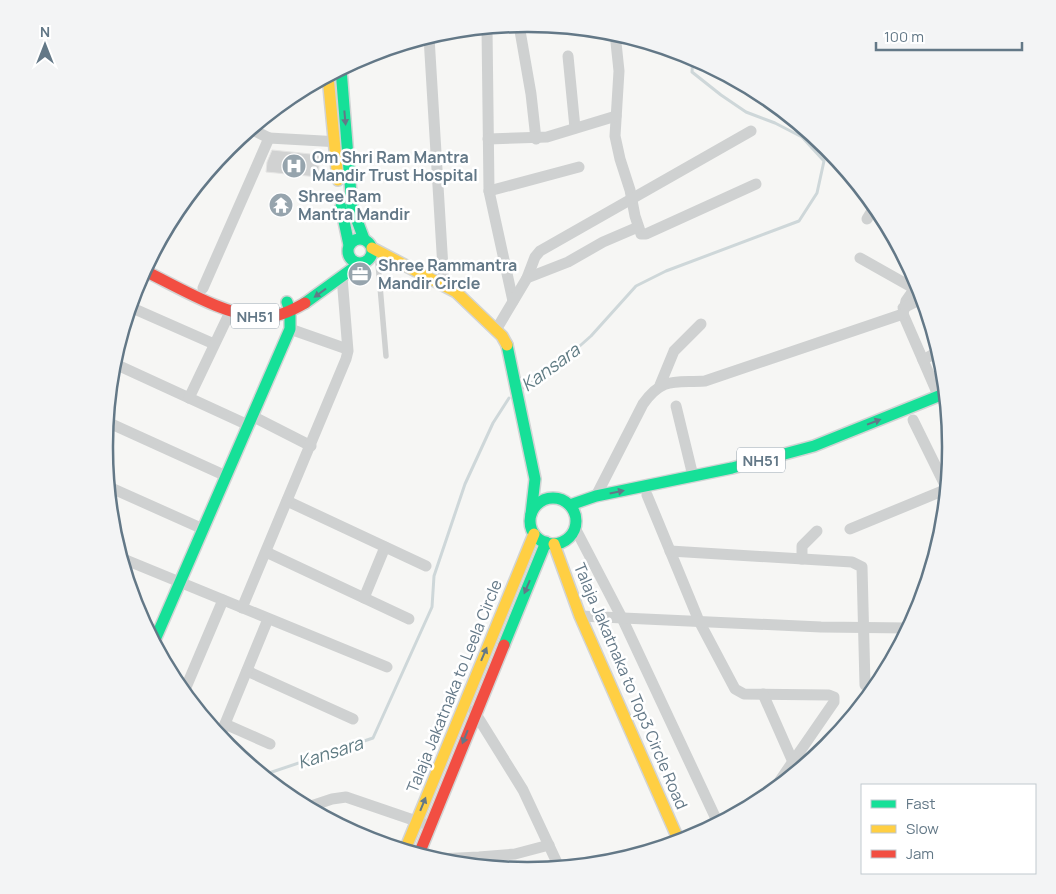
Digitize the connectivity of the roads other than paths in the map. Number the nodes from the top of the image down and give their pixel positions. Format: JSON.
{"nodes":[{"id":1,"x":520,"y":32,"type":"edge"},
{"id":2,"x":487,"y":35,"type":"edge"},
{"id":3,"x":616,"y":42,"type":"edge"},
{"id":4,"x":429,"y":45,"type":"edge"},
{"id":5,"x":568,"y":56,"type":"dead end"},
{"id":6,"x":342,"y":77,"type":"edge"},
{"id":7,"x":329,"y":84,"type":"edge"},
{"id":8,"x":616,"y":116,"type":"junction"},
{"id":9,"x":575,"y":128,"type":"junction"},
{"id":10,"x":751,"y":130,"type":"dead end"},
{"id":11,"x":258,"y":132,"type":"edge"},
{"id":12,"x":270,"y":138,"type":"junction"},
{"id":13,"x":488,"y":139,"type":"junction"},
{"id":14,"x":536,"y":139,"type":"junction"},
{"id":15,"x":333,"y":141,"type":"junction"},
{"id":16,"x":347,"y":142,"type":"junction"},
{"id":17,"x":579,"y":167,"type":"dead end"},
{"id":18,"x":756,"y":184,"type":"dead end"},
{"id":19,"x":489,"y":190,"type":"junction"},
{"id":20,"x":632,"y":200,"type":"junction"},
{"id":21,"x":870,"y":213,"type":"edge"},
{"id":22,"x":867,"y":219,"type":"dead end"},
{"id":23,"x":638,"y":227,"type":"junction"},
{"id":24,"x":364,"y":239,"type":"junction"},
{"id":25,"x":346,"y":252,"type":"junction"},
{"id":26,"x":370,"y":258,"type":"junction"},
{"id":27,"x":860,"y":258,"type":"dead end"},
{"id":28,"x":155,"y":266,"type":"edge"},
{"id":29,"x":151,"y":274,"type":"edge"},
{"id":30,"x":322,"y":277,"type":"dead end"},
{"id":31,"x":342,"y":277,"type":"junction"},
{"id":32,"x":527,"y":278,"type":"junction"},
{"id":33,"x":908,"y":282,"type":"edge"},
{"id":34,"x":444,"y":285,"type":"junction"},
{"id":35,"x":203,"y":288,"type":"junction"},
{"id":36,"x":913,"y":292,"type":"edge"},
{"id":37,"x":513,"y":301,"type":"junction"},
{"id":38,"x":916,"y":302,"type":"edge"},
{"id":39,"x":288,"y":306,"type":"junction"},
{"id":40,"x":137,"y":310,"type":"edge"},
{"id":41,"x":231,"y":310,"type":"junction"},
{"id":42,"x":476,"y":310,"type":"junction"},
{"id":43,"x":903,"y":311,"type":"junction"},
{"id":44,"x":700,"y":324,"type":"dead end"},
{"id":45,"x":290,"y":329,"type":"junction"},
{"id":46,"x":496,"y":330,"type":"junction"},
{"id":47,"x":214,"y":344,"type":"junction"},
{"id":48,"x":348,"y":349,"type":"junction"},
{"id":49,"x":932,"y":355,"type":"edge"},
{"id":50,"x":386,"y":356,"type":"dead end"},
{"id":51,"x":923,"y":360,"type":"junction"},
{"id":52,"x":121,"y":367,"type":"edge"},
{"id":53,"x":660,"y":385,"type":"junction"},
{"id":54,"x":938,"y":387,"type":"edge"},
{"id":55,"x":189,"y":398,"type":"junction"},
{"id":56,"x":940,"y":400,"type":"edge"},
{"id":57,"x":940,"y":401,"type":"edge"},
{"id":58,"x":676,"y":406,"type":"dead end"},
{"id":59,"x":912,"y":419,"type":"junction"},
{"id":60,"x":250,"y":420,"type":"junction"},
{"id":61,"x":114,"y":425,"type":"edge"},
{"id":62,"x":310,"y":446,"type":"junction"},
{"id":63,"x":226,"y":476,"type":"junction"},
{"id":64,"x":693,"y":476,"type":"junction"},
{"id":65,"x":534,"y":477,"type":"junction"},
{"id":66,"x":942,"y":478,"type":"edge"},
{"id":67,"x":116,"y":490,"type":"edge"},
{"id":68,"x":940,"y":492,"type":"edge"},
{"id":69,"x":647,"y":495,"type":"junction"},
{"id":70,"x":596,"y":496,"type":"junction"},
{"id":71,"x":555,"y":498,"type":"junction"},
{"id":72,"x":287,"y":501,"type":"junction"},
{"id":73,"x":572,"y":509,"type":"junction"},
{"id":74,"x":532,"y":514,"type":"junction"},
{"id":75,"x":575,"y":528,"type":"junction"},
{"id":76,"x":850,"y":528,"type":"dead end"},
{"id":77,"x":203,"y":529,"type":"junction"},
{"id":78,"x":817,"y":531,"type":"dead end"},
{"id":79,"x":534,"y":534,"type":"junction"},
{"id":80,"x":550,"y":543,"type":"junction"},
{"id":81,"x":385,"y":547,"type":"junction"},
{"id":82,"x":670,"y":551,"type":"junction"},
{"id":83,"x":266,"y":552,"type":"junction"},
{"id":84,"x":802,"y":559,"type":"junction"},
{"id":85,"x":130,"y":562,"type":"edge"},
{"id":86,"x":426,"y":566,"type":"dead end"},
{"id":87,"x":180,"y":583,"type":"junction"},
{"id":88,"x":364,"y":598,"type":"junction"},
{"id":89,"x":223,"y":600,"type":"junction"},
{"id":90,"x":242,"y":608,"type":"junction"},
{"id":91,"x":580,"y":616,"type":"junction"},
{"id":92,"x":622,"y":618,"type":"junction"},
{"id":93,"x":268,"y":619,"type":"junction"},
{"id":94,"x":409,"y":619,"type":"dead end"},
{"id":95,"x":699,"y":621,"type":"junction"},
{"id":96,"x":863,"y":628,"type":"junction"},
{"id":97,"x":901,"y":628,"type":"edge"},
{"id":98,"x":158,"y":633,"type":"edge"},
{"id":99,"x":387,"y":667,"type":"dead end"},
{"id":100,"x":247,"y":671,"type":"junction"},
{"id":101,"x":188,"y":683,"type":"edge"},
{"id":102,"x":865,"y":685,"type":"dead end"},
{"id":103,"x":763,"y":694,"type":"junction"},
{"id":104,"x":466,"y":698,"type":"junction"},
{"id":105,"x":475,"y":713,"type":"junction"},
{"id":106,"x":353,"y":718,"type":"dead end"},
{"id":107,"x":225,"y":724,"type":"junction"},
{"id":108,"x":223,"y":728,"type":"edge"},
{"id":109,"x":270,"y":744,"type":"dead end"},
{"id":110,"x":798,"y":762,"type":"edge"},
{"id":111,"x":794,"y":764,"type":"edge"},
{"id":112,"x":317,"y":804,"type":"edge"},
{"id":113,"x":715,"y":817,"type":"edge"},
{"id":114,"x":416,"y":822,"type":"junction"},
{"id":115,"x":430,"y":826,"type":"junction"},
{"id":116,"x":676,"y":834,"type":"edge"},
{"id":117,"x":407,"y":843,"type":"edge"},
{"id":118,"x":549,"y":845,"type":"junction"},
{"id":119,"x":421,"y":847,"type":"edge"},
{"id":120,"x":470,"y":857,"type":"edge"},
{"id":121,"x":556,"y":861,"type":"edge"}],
"edges":[{"from":1,"to":14,"type":"street"},
{"from":2,"to":13,"type":"street"},
{"from":3,"to":8,"type":"street"},
{"from":4,"to":34,"type":"street"},
{"from":5,"to":9,"type":"street"},
{"from":6,"to":16,"type":"main road","one_way":true},
{"from":7,"to":15,"type":"main road"},
{"from":8,"to":9,"type":"street"},
{"from":8,"to":20,"type":"street"},
{"from":9,"to":14,"type":"street"},
{"from":10,"to":20,"type":"street"},
{"from":11,"to":12,"type":"street"},
{"from":12,"to":15,"type":"street"},
{"from":12,"to":35,"type":"street"},
{"from":13,"to":14,"type":"street"},
{"from":13,"to":19,"type":"street"},
{"from":15,"to":16,"type":"street"},
{"from":15,"to":25,"type":"main road"},
{"from":16,"to":24,"type":"main road"},
{"from":17,"to":19,"type":"street"},
{"from":18,"to":23,"type":"street"},
{"from":19,"to":37,"type":"street"},
{"from":20,"to":23,"type":"street"},
{"from":20,"to":32,"type":"street"},
{"from":21,"to":22,"type":"street"},
{"from":23,"to":32,"type":"street"},
{"from":24,"to":25,"type":"main road"},
{"from":24,"to":26,"type":"main road"},
{"from":25,"to":26,"type":"main road"},
{"from":26,"to":31,"type":"main road","number":"NH51"},
{"from":26,"to":34,"type":"main road"},
{"from":26,"to":42,"type":"main road"},
{"from":26,"to":50,"type":"lane"},
{"from":27,"to":33,"type":"street"},
{"from":28,"to":35,"type":"main road","number":"NH51"},
{"from":29,"to":41,"type":"main road","number":"NH51"},
{"from":30,"to":39,"type":"main road","number":"NH51"},
{"from":31,"to":39,"type":"main road","number":"NH51","one_way":true},
{"from":31,"to":48,"type":"street"},
{"from":32,"to":37,"type":"street"},
{"from":34,"to":42,"type":"main road"},
{"from":35,"to":39,"type":"main road","number":"NH51"},
{"from":36,"to":43,"type":"street"},
{"from":37,"to":46,"type":"street"},
{"from":38,"to":43,"type":"street"},
{"from":39,"to":41,"type":"main road","number":"NH51"},
{"from":39,"to":45,"type":"main road"},
{"from":40,"to":47,"type":"street"},
{"from":41,"to":47,"type":"street"},
{"from":42,"to":46,"type":"main road"},
{"from":43,"to":51,"type":"street"},
{"from":43,"to":53,"type":"street"},
{"from":44,"to":53,"type":"street"},
{"from":45,"to":48,"type":"street"},
{"from":45,"to":60,"type":"main road"},
{"from":46,"to":65,"type":"main road"},
{"from":47,"to":55,"type":"street"},
{"from":48,"to":62,"type":"street"},
{"from":49,"to":51,"type":"street"},
{"from":51,"to":54,"type":"street"},
{"from":52,"to":55,"type":"street"},
{"from":53,"to":70,"type":"street"},
{"from":55,"to":60,"type":"street"},
{"from":64,"to":56,"type":"main road","number":"NH51","one_way":true},
{"from":57,"to":59,"type":"main road","number":"NH51"},
{"from":58,"to":64,"type":"street"},
{"from":59,"to":66,"type":"street"},
{"from":59,"to":69,"type":"main road","number":"NH51"},
{"from":60,"to":62,"type":"street"},
{"from":60,"to":63,"type":"main road"},
{"from":61,"to":63,"type":"street"},
{"from":62,"to":72,"type":"street"},
{"from":63,"to":77,"type":"main road"},
{"from":70,"to":64,"type":"main road","number":"NH51","one_way":true},
{"from":65,"to":71,"type":"main road"},
{"from":65,"to":74,"type":"main road"},
{"from":67,"to":77,"type":"street"},
{"from":68,"to":76,"type":"street"},
{"from":69,"to":73,"type":"main road","number":"NH51"},
{"from":69,"to":82,"type":"street"},
{"from":70,"to":73,"type":"main road","number":"NH51"},
{"from":71,"to":73,"type":"main road"},
{"from":71,"to":74,"type":"main road"},
{"from":72,"to":81,"type":"street"},
{"from":72,"to":83,"type":"street"},
{"from":73,"to":75,"type":"main road"},
{"from":74,"to":79,"type":"main road"},
{"from":75,"to":80,"type":"main road"},
{"from":75,"to":92,"type":"street"},
{"from":77,"to":87,"type":"main road"},
{"from":78,"to":84,"type":"street"},
{"from":79,"to":80,"type":"main road"},
{"from":104,"to":79,"type":"main road","name":"Talaja Jakatnaka to Leela Circle","one_way":true},
{"from":80,"to":91,"type":"main road","name":"Talaja Jakatnaka to Top3 Circle Road"},
{"from":80,"to":105,"type":"main road","name":"Talaja Jakatnaka to Leela Circle","one_way":true},
{"from":81,"to":86,"type":"street"},
{"from":81,"to":88,"type":"street"},
{"from":82,"to":84,"type":"street"},
{"from":82,"to":95,"type":"street"},
{"from":83,"to":88,"type":"street"},
{"from":83,"to":90,"type":"street"},
{"from":84,"to":96,"type":"street"},
{"from":85,"to":87,"type":"street"},
{"from":87,"to":89,"type":"street"},
{"from":87,"to":98,"type":"main road"},
{"from":88,"to":94,"type":"street"},
{"from":89,"to":90,"type":"street"},
{"from":89,"to":101,"type":"street"},
{"from":90,"to":93,"type":"street"},
{"from":91,"to":92,"type":"street"},
{"from":91,"to":116,"type":"main road","name":"Talaja Jakatnaka to Top3 Circle Road"},
{"from":92,"to":95,"type":"street"},
{"from":92,"to":113,"type":"street"},
{"from":93,"to":99,"type":"street"},
{"from":93,"to":100,"type":"street"},
{"from":95,"to":96,"type":"street"},
{"from":95,"to":103,"type":"street"},
{"from":96,"to":97,"type":"street"},
{"from":96,"to":102,"type":"street"},
{"from":100,"to":106,"type":"street"},
{"from":100,"to":107,"type":"street"},
{"from":103,"to":110,"type":"street"},
{"from":103,"to":111,"type":"street"},
{"from":104,"to":105,"type":"street"},
{"from":114,"to":104,"type":"main road","name":"Talaja Jakatnaka to Leela Circle","one_way":true},
{"from":105,"to":115,"type":"main road","name":"Talaja Jakatnaka to Leela Circle","one_way":true},
{"from":105,"to":118,"type":"street"},
{"from":107,"to":108,"type":"street"},
{"from":107,"to":109,"type":"street"},
{"from":112,"to":114,"type":"street"},
{"from":114,"to":115,"type":"street"},
{"from":114,"to":117,"type":"main road","name":"Talaja Jakatnaka to Leela Circle"},
{"from":115,"to":119,"type":"main road","name":"Talaja Jakatnaka to Leela Circle"},
{"from":118,"to":120,"type":"street"},
{"from":118,"to":121,"type":"street"}]}
